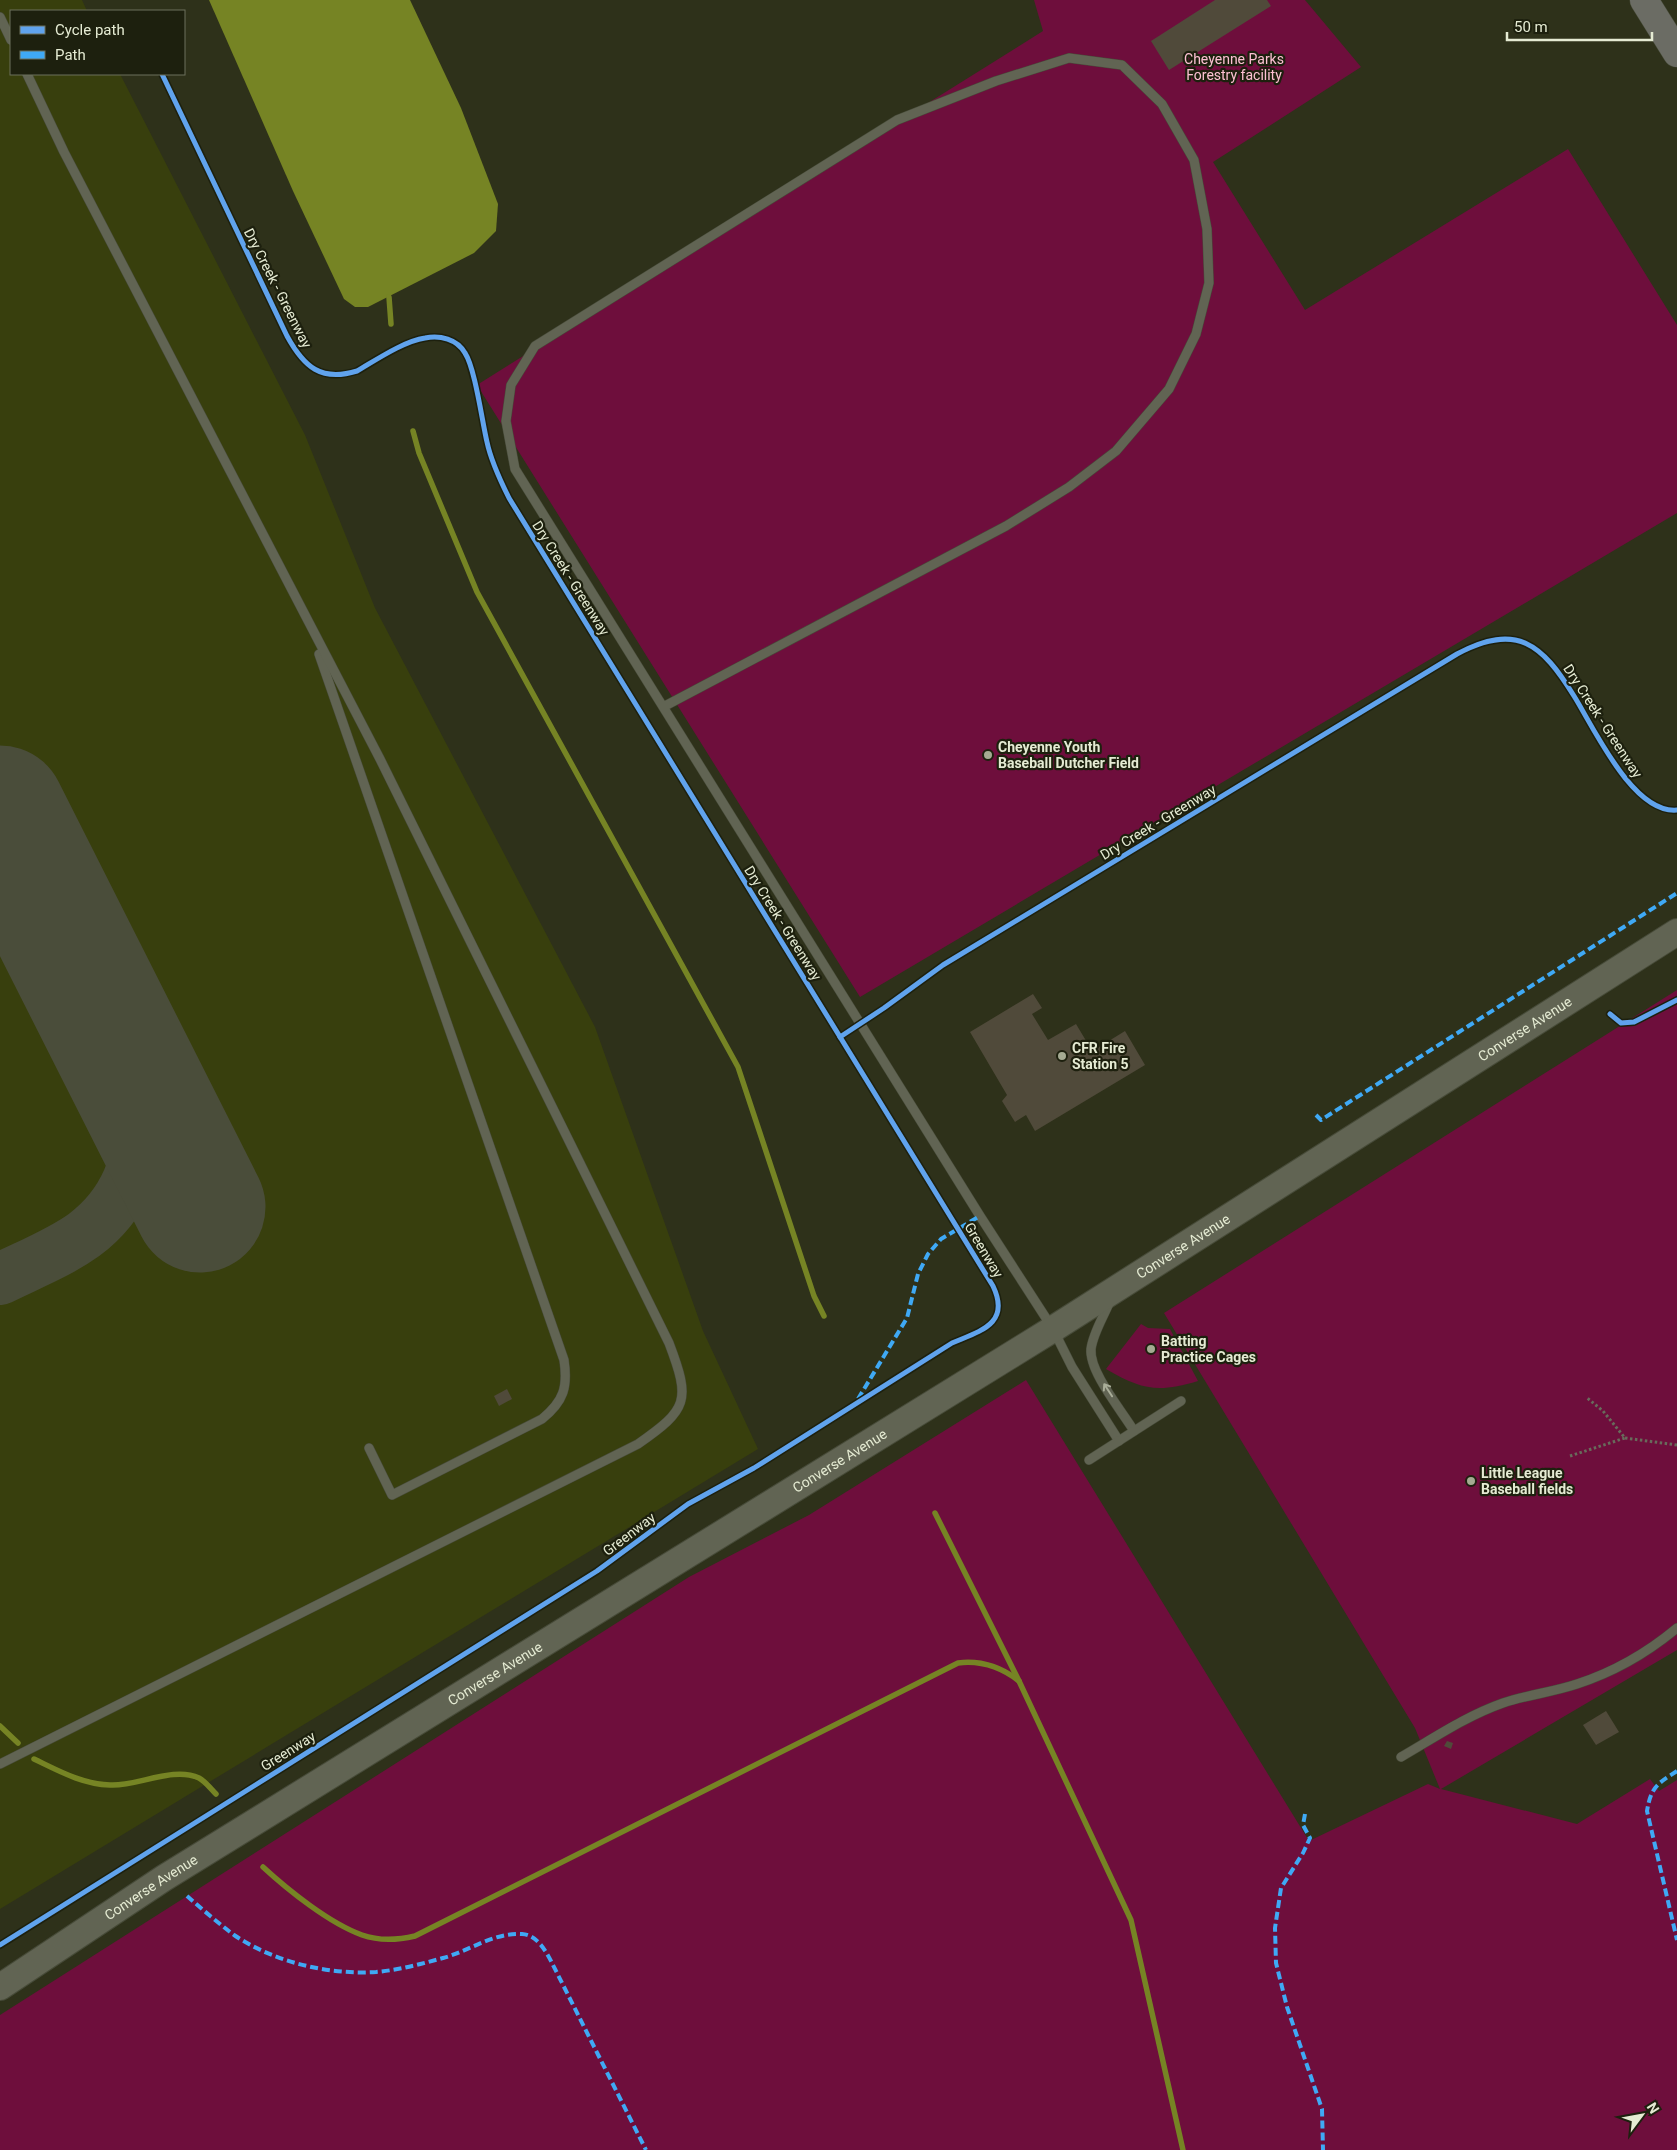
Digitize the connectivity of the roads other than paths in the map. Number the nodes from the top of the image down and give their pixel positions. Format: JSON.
{"nodes":[{"id":1,"x":1644,"y":0,"type":"edge"},
{"id":2,"x":0,"y":16,"type":"edge"},
{"id":3,"x":10,"y":38,"type":"edge"},
{"id":4,"x":1677,"y":53,"type":"edge"},
{"id":5,"x":27,"y":75,"type":"edge"},
{"id":6,"x":309,"y":626,"type":"junction"},
{"id":7,"x":663,"y":707,"type":"junction"},
{"id":8,"x":1677,"y":932,"type":"edge"},
{"id":9,"x":1114,"y":1290,"type":"junction"},
{"id":10,"x":1053,"y":1329,"type":"junction"},
{"id":11,"x":1181,"y":1401,"type":"dead end"},
{"id":12,"x":1134,"y":1431,"type":"junction"},
{"id":13,"x":1119,"y":1440,"type":"junction"},
{"id":14,"x":369,"y":1448,"type":"dead end"},
{"id":15,"x":1088,"y":1460,"type":"dead end"},
{"id":16,"x":1677,"y":1628,"type":"edge"},
{"id":17,"x":1401,"y":1757,"type":"dead end"},
{"id":18,"x":0,"y":1764,"type":"edge"},
{"id":19,"x":0,"y":1987,"type":"edge"}],
"edges":[{"from":1,"to":4,"type":"main road"},
{"from":2,"to":3,"type":"lane"},
{"from":5,"to":6,"type":"lane"},
{"from":6,"to":14,"type":"lane"},
{"from":6,"to":18,"type":"lane"},
{"from":7,"to":7,"type":"lane"},
{"from":7,"to":10,"type":"lane"},
{"from":8,"to":9,"type":"main road","name":"Converse Avenue"},
{"from":9,"to":10,"type":"main road","name":"Converse Avenue"},
{"from":12,"to":9,"type":"lane","one_way":true},
{"from":10,"to":13,"type":"lane"},
{"from":10,"to":19,"type":"main road","name":"Converse Avenue"},
{"from":11,"to":12,"type":"lane"},
{"from":12,"to":13,"type":"lane"},
{"from":13,"to":15,"type":"lane"},
{"from":16,"to":17,"type":"lane"}]}
